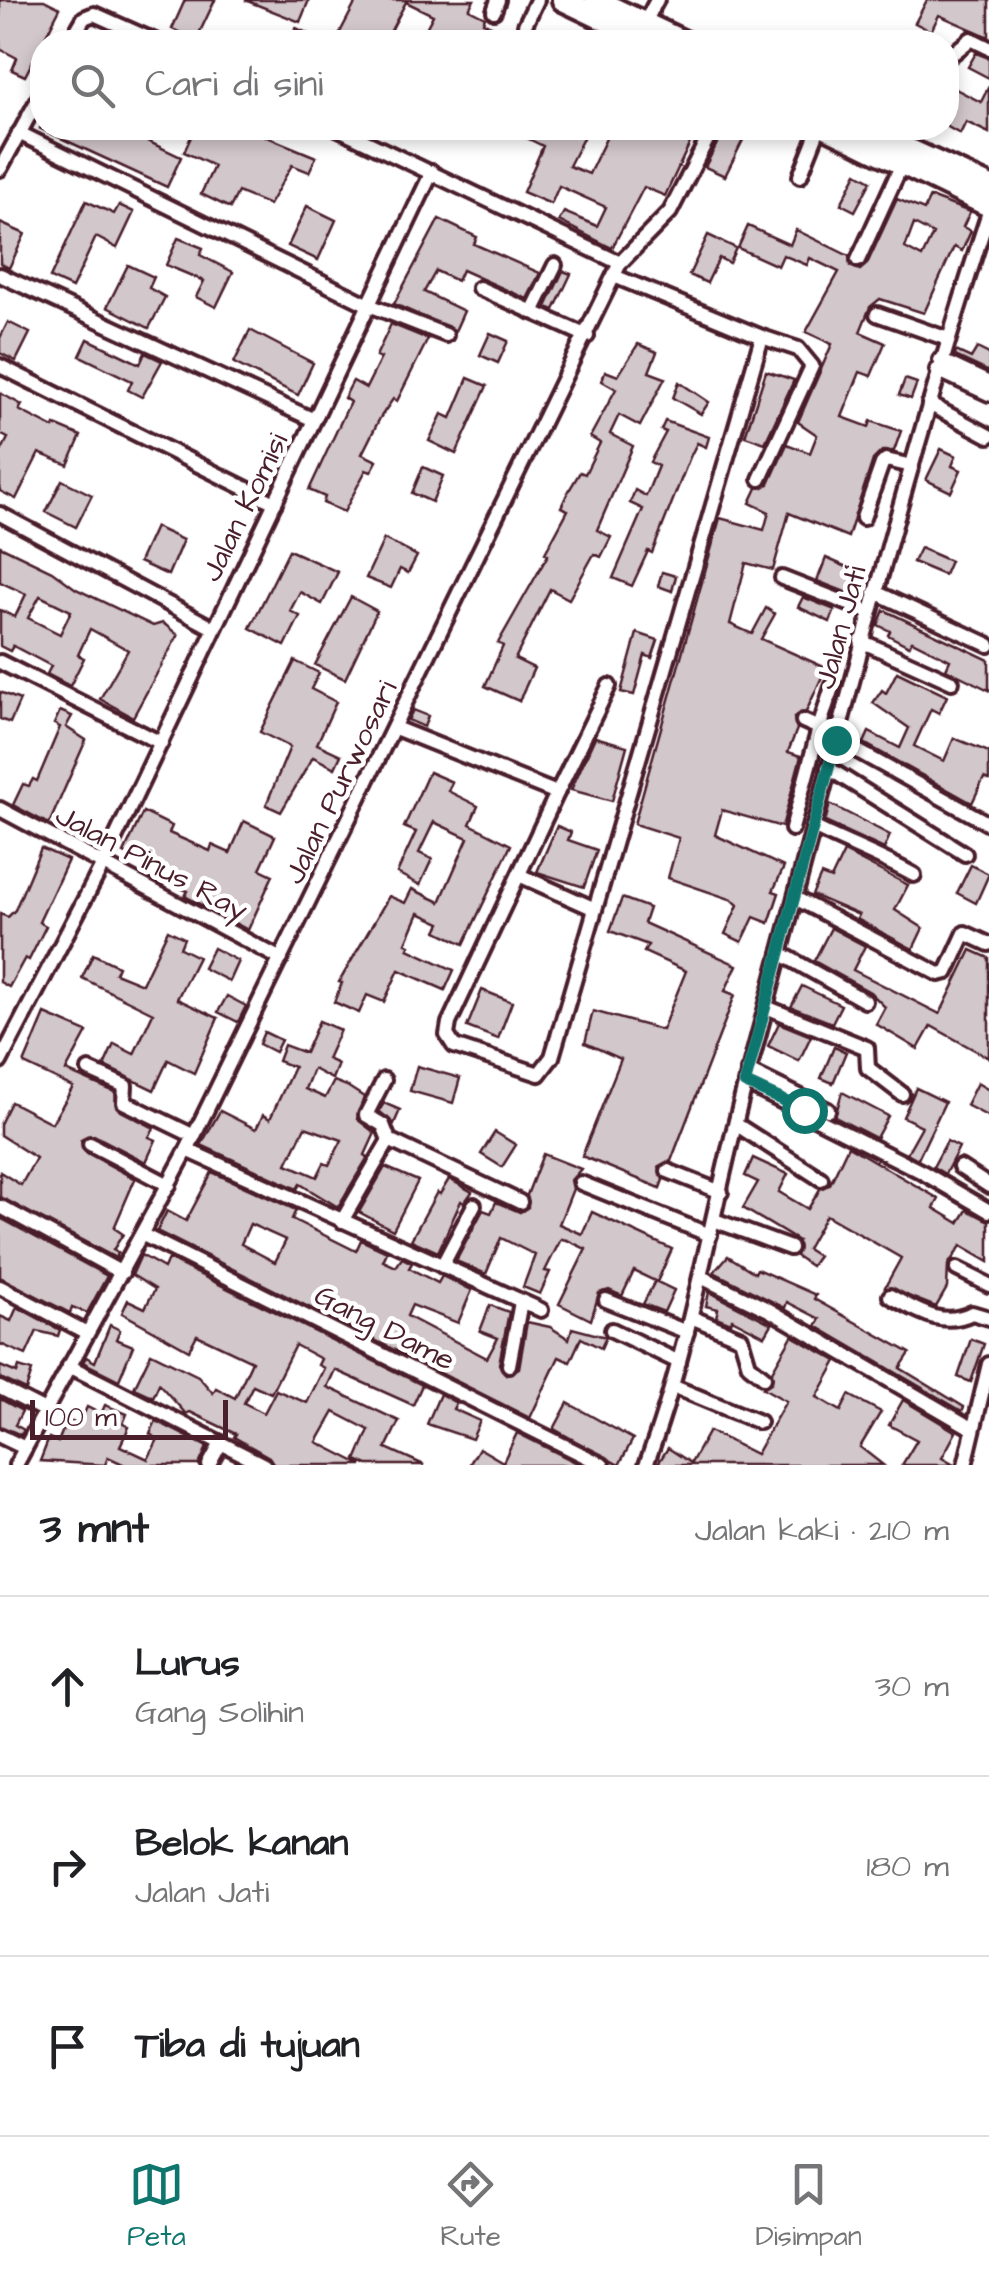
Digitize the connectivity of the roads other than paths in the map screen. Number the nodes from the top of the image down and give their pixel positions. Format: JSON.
{"nodes":[{"id":1,"x":537,"y":0,"type":"edge"},
{"id":2,"x":563,"y":0,"type":"edge"},
{"id":3,"x":596,"y":0,"type":"edge"},
{"id":4,"x":657,"y":0,"type":"edge"},
{"id":5,"x":524,"y":25,"type":"dead end"},
{"id":6,"x":77,"y":30,"type":"edge"},
{"id":7,"x":130,"y":30,"type":"edge"},
{"id":8,"x":625,"y":30,"type":"edge"},
{"id":9,"x":629,"y":30,"type":"edge"},
{"id":10,"x":638,"y":30,"type":"edge"},
{"id":11,"x":989,"y":48,"type":"edge"},
{"id":12,"x":959,"y":49,"type":"edge"},
{"id":13,"x":30,"y":113,"type":"edge"},
{"id":14,"x":19,"y":133,"type":"junction"},
{"id":15,"x":30,"y":138,"type":"edge"},
{"id":16,"x":33,"y":140,"type":"edge"},
{"id":17,"x":363,"y":140,"type":"edge"},
{"id":18,"x":707,"y":140,"type":"edge"},
{"id":19,"x":815,"y":140,"type":"edge"},
{"id":20,"x":902,"y":145,"type":"edge"},
{"id":21,"x":0,"y":169,"type":"edge"},
{"id":22,"x":432,"y":172,"type":"junction"},
{"id":23,"x":800,"y":176,"type":"dead end"},
{"id":24,"x":989,"y":186,"type":"edge"},
{"id":25,"x":989,"y":209,"type":"edge"},
{"id":26,"x":858,"y":260,"type":"dead end"},
{"id":27,"x":556,"y":265,"type":"dead end"},
{"id":28,"x":617,"y":270,"type":"junction"},
{"id":29,"x":0,"y":275,"type":"edge"},
{"id":30,"x":479,"y":288,"type":"dead end"},
{"id":31,"x":369,"y":304,"type":"junction"},
{"id":32,"x":532,"y":312,"type":"junction"},
{"id":33,"x":877,"y":314,"type":"dead end"},
{"id":34,"x":446,"y":335,"type":"dead end"},
{"id":35,"x":587,"y":336,"type":"junction"},
{"id":36,"x":762,"y":337,"type":"junction"},
{"id":37,"x":948,"y":339,"type":"junction"},
{"id":38,"x":939,"y":365,"type":"junction"},
{"id":39,"x":0,"y":366,"type":"edge"},
{"id":40,"x":989,"y":383,"type":"edge"},
{"id":41,"x":989,"y":394,"type":"edge"},
{"id":42,"x":929,"y":404,"type":"junction"},
{"id":43,"x":314,"y":420,"type":"junction"},
{"id":44,"x":989,"y":436,"type":"edge"},
{"id":45,"x":912,"y":466,"type":"junction"},
{"id":46,"x":760,"y":479,"type":"dead end"},
{"id":47,"x":275,"y":503,"type":"junction"},
{"id":48,"x":0,"y":514,"type":"edge"},
{"id":49,"x":863,"y":518,"type":"dead end"},
{"id":50,"x":782,"y":578,"type":"dead end"},
{"id":51,"x":875,"y":592,"type":"junction"},
{"id":52,"x":869,"y":612,"type":"junction"},
{"id":53,"x":213,"y":628,"type":"junction"},
{"id":54,"x":861,"y":640,"type":"junction"},
{"id":55,"x":989,"y":645,"type":"edge"},
{"id":56,"x":1,"y":665,"type":"edge"},
{"id":57,"x":952,"y":682,"type":"dead end"},
{"id":58,"x":833,"y":684,"type":"dead end"},
{"id":59,"x":609,"y":686,"type":"dead end"},
{"id":60,"x":803,"y":721,"type":"dead end"},
{"id":61,"x":395,"y":728,"type":"junction"},
{"id":62,"x":819,"y":728,"type":"junction"},
{"id":63,"x":838,"y":734,"type":"junction"},
{"id":64,"x":161,"y":744,"type":"junction"},
{"id":65,"x":828,"y":768,"type":"junction"},
{"id":66,"x":557,"y":793,"type":"junction"},
{"id":67,"x":0,"y":809,"type":"edge"},
{"id":68,"x":989,"y":824,"type":"edge"},
{"id":69,"x":813,"y":827,"type":"junction"},
{"id":70,"x":792,"y":830,"type":"dead end"},
{"id":71,"x":964,"y":854,"type":"dead end"},
{"id":72,"x":103,"y":864,"type":"junction"},
{"id":73,"x":914,"y":874,"type":"dead end"},
{"id":74,"x":520,"y":875,"type":"junction"},
{"id":75,"x":794,"y":898,"type":"junction"},
{"id":76,"x":596,"y":908,"type":"junction"},
{"id":77,"x":989,"y":944,"type":"edge"},
{"id":78,"x":780,"y":953,"type":"junction"},
{"id":79,"x":282,"y":960,"type":"junction"},
{"id":80,"x":866,"y":1001,"type":"dead end"},
{"id":81,"x":766,"y":1007,"type":"junction"},
{"id":82,"x":0,"y":1062,"type":"edge"},
{"id":83,"x":89,"y":1070,"type":"dead end"},
{"id":84,"x":747,"y":1077,"type":"junction"},
{"id":85,"x":384,"y":1080,"type":"dead end"},
{"id":86,"x":902,"y":1094,"type":"dead end"},
{"id":87,"x":828,"y":1110,"type":"dead end"},
{"id":88,"x":737,"y":1125,"type":"junction"},
{"id":89,"x":194,"y":1136,"type":"junction"},
{"id":90,"x":390,"y":1140,"type":"junction"},
{"id":91,"x":90,"y":1144,"type":"dead end"},
{"id":92,"x":187,"y":1150,"type":"junction"},
{"id":93,"x":960,"y":1166,"type":"dead end"},
{"id":94,"x":668,"y":1171,"type":"dead end"},
{"id":95,"x":821,"y":1179,"type":"dead end"},
{"id":96,"x":581,"y":1183,"type":"dead end"},
{"id":97,"x":168,"y":1186,"type":"junction"},
{"id":98,"x":989,"y":1186,"type":"edge"},
{"id":99,"x":721,"y":1192,"type":"junction"},
{"id":100,"x":520,"y":1202,"type":"dead end"},
{"id":101,"x":474,"y":1206,"type":"dead end"},
{"id":102,"x":1,"y":1207,"type":"edge"},
{"id":103,"x":989,"y":1211,"type":"edge"},
{"id":104,"x":714,"y":1220,"type":"junction"},
{"id":105,"x":342,"y":1221,"type":"junction"},
{"id":106,"x":143,"y":1235,"type":"junction"},
{"id":107,"x":710,"y":1235,"type":"junction"},
{"id":108,"x":790,"y":1248,"type":"dead end"},
{"id":109,"x":442,"y":1266,"type":"junction"},
{"id":110,"x":957,"y":1269,"type":"dead end"},
{"id":111,"x":122,"y":1272,"type":"junction"},
{"id":112,"x":700,"y":1277,"type":"junction"},
{"id":113,"x":989,"y":1286,"type":"edge"},
{"id":114,"x":0,"y":1287,"type":"edge"},
{"id":115,"x":890,"y":1296,"type":"dead end"},
{"id":116,"x":606,"y":1300,"type":"dead end"},
{"id":117,"x":521,"y":1302,"type":"junction"},
{"id":118,"x":541,"y":1310,"type":"dead end"},
{"id":119,"x":691,"y":1318,"type":"junction"},
{"id":120,"x":989,"y":1318,"type":"edge"},
{"id":121,"x":612,"y":1330,"type":"dead end"},
{"id":122,"x":687,"y":1332,"type":"junction"},
{"id":123,"x":87,"y":1333,"type":"junction"},
{"id":124,"x":679,"y":1362,"type":"junction"},
{"id":125,"x":989,"y":1364,"type":"edge"},
{"id":126,"x":69,"y":1366,"type":"junction"},
{"id":127,"x":509,"y":1366,"type":"dead end"},
{"id":128,"x":764,"y":1377,"type":"dead end"},
{"id":129,"x":672,"y":1386,"type":"junction"},
{"id":130,"x":0,"y":1388,"type":"edge"},
{"id":131,"x":45,"y":1411,"type":"junction"},
{"id":132,"x":760,"y":1422,"type":"dead end"},
{"id":133,"x":972,"y":1428,"type":"junction"},
{"id":134,"x":0,"y":1436,"type":"edge"},
{"id":135,"x":221,"y":1444,"type":"junction"},
{"id":136,"x":25,"y":1448,"type":"junction"},
{"id":137,"x":16,"y":1465,"type":"edge"},
{"id":138,"x":209,"y":1465,"type":"edge"},
{"id":139,"x":264,"y":1465,"type":"edge"},
{"id":140,"x":603,"y":1465,"type":"edge"},
{"id":141,"x":646,"y":1465,"type":"edge"},
{"id":142,"x":964,"y":1465,"type":"edge"}],
"edges":[{"from":1,"to":5,"type":"street"},
{"from":2,"to":8,"type":"highway"},
{"from":3,"to":9,"type":"highway"},
{"from":4,"to":10,"type":"street"},
{"from":6,"to":7,"type":"street"},
{"from":11,"to":12,"type":"street"},
{"from":13,"to":14,"type":"street"},
{"from":14,"to":15,"type":"street"},
{"from":14,"to":21,"type":"street"},
{"from":16,"to":31,"type":"street"},
{"from":17,"to":22,"type":"street"},
{"from":18,"to":28,"type":"street","name":"Jalan Purwosari"},
{"from":19,"to":23,"type":"street"},
{"from":20,"to":24,"type":"highway"},
{"from":20,"to":25,"type":"highway"},
{"from":20,"to":26,"type":"street"},
{"from":22,"to":28,"type":"street"},
{"from":22,"to":31,"type":"street","name":"Jalan Komisi"},
{"from":25,"to":37,"type":"street","name":"Jalan Jati"},
{"from":27,"to":32,"type":"street"},
{"from":28,"to":35,"type":"street","name":"Jalan Purwosari"},
{"from":28,"to":36,"type":"street"},
{"from":29,"to":43,"type":"street"},
{"from":30,"to":32,"type":"street"},
{"from":31,"to":34,"type":"street"},
{"from":31,"to":43,"type":"street","name":"Jalan Komisi"},
{"from":32,"to":35,"type":"street"},
{"from":33,"to":37,"type":"street"},
{"from":35,"to":61,"type":"street","name":"Jalan Purwosari"},
{"from":36,"to":46,"type":"street"},
{"from":36,"to":76,"type":"street"},
{"from":37,"to":38,"type":"street","name":"Jalan Jati"},
{"from":38,"to":40,"type":"street"},
{"from":38,"to":41,"type":"street"},
{"from":38,"to":42,"type":"street","name":"Jalan Jati"},
{"from":39,"to":47,"type":"street"},
{"from":42,"to":44,"type":"street"},
{"from":42,"to":45,"type":"street","name":"Jalan Jati"},
{"from":43,"to":47,"type":"street","name":"Jalan Komisi"},
{"from":45,"to":49,"type":"street"},
{"from":45,"to":51,"type":"street","name":"Jalan Jati"},
{"from":47,"to":53,"type":"street","name":"Jalan Komisi"},
{"from":48,"to":53,"type":"street"},
{"from":50,"to":52,"type":"street"},
{"from":51,"to":52,"type":"street","name":"Jalan Jati"},
{"from":51,"to":55,"type":"street"},
{"from":52,"to":54,"type":"street","name":"Jalan Jati"},
{"from":53,"to":64,"type":"street","name":"Jalan Komisi"},
{"from":54,"to":57,"type":"street"},
{"from":54,"to":63,"type":"street","name":"Jalan Jati"},
{"from":56,"to":64,"type":"street"},
{"from":58,"to":62,"type":"street"},
{"from":59,"to":66,"type":"street"},
{"from":60,"to":62,"type":"street"},
{"from":61,"to":66,"type":"street"},
{"from":61,"to":79,"type":"street","name":"Jalan Purwosari"},
{"from":62,"to":63,"type":"street"},
{"from":62,"to":70,"type":"street"},
{"from":63,"to":65,"type":"street","name":"Jalan Jati"},
{"from":63,"to":68,"type":"street"},
{"from":64,"to":72,"type":"street","name":"Jalan Komisi"},
{"from":65,"to":69,"type":"street","name":"Jalan Jati"},
{"from":65,"to":71,"type":"street"},
{"from":66,"to":74,"type":"street"},
{"from":67,"to":72,"type":"street","name":"Jalan Pinus Ray"},
{"from":69,"to":73,"type":"street"},
{"from":69,"to":75,"type":"street","name":"Jalan Jati"},
{"from":72,"to":79,"type":"street","name":"Jalan Pinus Ray"},
{"from":72,"to":82,"type":"street","name":"Jalan Komisi"},
{"from":74,"to":76,"type":"street"},
{"from":74,"to":76,"type":"street"},
{"from":75,"to":77,"type":"street"},
{"from":75,"to":78,"type":"street","name":"Jalan Jati"},
{"from":78,"to":80,"type":"street"},
{"from":78,"to":81,"type":"street","name":"Jalan Jati"},
{"from":79,"to":89,"type":"street","name":"Jalan Purwosari"},
{"from":81,"to":84,"type":"street","name":"Jalan Jati"},
{"from":81,"to":86,"type":"street"},
{"from":83,"to":89,"type":"street"},
{"from":84,"to":87,"type":"street"},
{"from":84,"to":88,"type":"street","name":"Jalan Jati"},
{"from":84,"to":103,"type":"street"},
{"from":85,"to":90,"type":"street"},
{"from":88,"to":95,"type":"street"},
{"from":88,"to":99,"type":"street","name":"Jalan Jati"},
{"from":89,"to":92,"type":"street","name":"Jalan Purwosari"},
{"from":90,"to":100,"type":"street"},
{"from":90,"to":105,"type":"street"},
{"from":91,"to":97,"type":"street"},
{"from":92,"to":97,"type":"street","name":"Jalan Purwosari"},
{"from":92,"to":105,"type":"street"},
{"from":93,"to":98,"type":"street"},
{"from":94,"to":99,"type":"street"},
{"from":96,"to":107,"type":"street"},
{"from":97,"to":106,"type":"street","name":"Jalan Purwosari"},
{"from":99,"to":104,"type":"street","name":"Jalan Jati"},
{"from":101,"to":109,"type":"street"},
{"from":102,"to":111,"type":"street"},
{"from":104,"to":107,"type":"street","name":"Jalan Jati"},
{"from":104,"to":108,"type":"street"},
{"from":105,"to":109,"type":"street"},
{"from":106,"to":111,"type":"street","name":"Jalan Purwosari"},
{"from":106,"to":140,"type":"street","name":"Gang Dame"},
{"from":107,"to":112,"type":"street","name":"Jalan Jati"},
{"from":109,"to":117,"type":"street"},
{"from":110,"to":113,"type":"street"},
{"from":111,"to":123,"type":"street","name":"Jalan Purwosari"},
{"from":112,"to":119,"type":"street","name":"Jalan Jati"},
{"from":112,"to":133,"type":"street"},
{"from":114,"to":123,"type":"street"},
{"from":115,"to":120,"type":"street"},
{"from":116,"to":122,"type":"street"},
{"from":117,"to":118,"type":"street"},
{"from":117,"to":127,"type":"street"},
{"from":119,"to":122,"type":"street","name":"Jalan Jati"},
{"from":119,"to":128,"type":"street"},
{"from":121,"to":124,"type":"street"},
{"from":122,"to":124,"type":"street","name":"Jalan Jati"},
{"from":123,"to":126,"type":"street","name":"Jalan Purwosari"},
{"from":124,"to":129,"type":"street","name":"Jalan Jati"},
{"from":125,"to":133,"type":"street"},
{"from":126,"to":131,"type":"street","name":"Jalan Purwosari"},
{"from":126,"to":135,"type":"street"},
{"from":129,"to":132,"type":"street"},
{"from":129,"to":141,"type":"street","name":"Jalan Jati"},
{"from":130,"to":131,"type":"street"},
{"from":131,"to":136,"type":"street","name":"Jalan Purwosari"},
{"from":133,"to":142,"type":"street"},
{"from":134,"to":136,"type":"street"},
{"from":135,"to":138,"type":"street"},
{"from":135,"to":139,"type":"street"},
{"from":136,"to":137,"type":"street","name":"Jalan Purwosari"}]}
